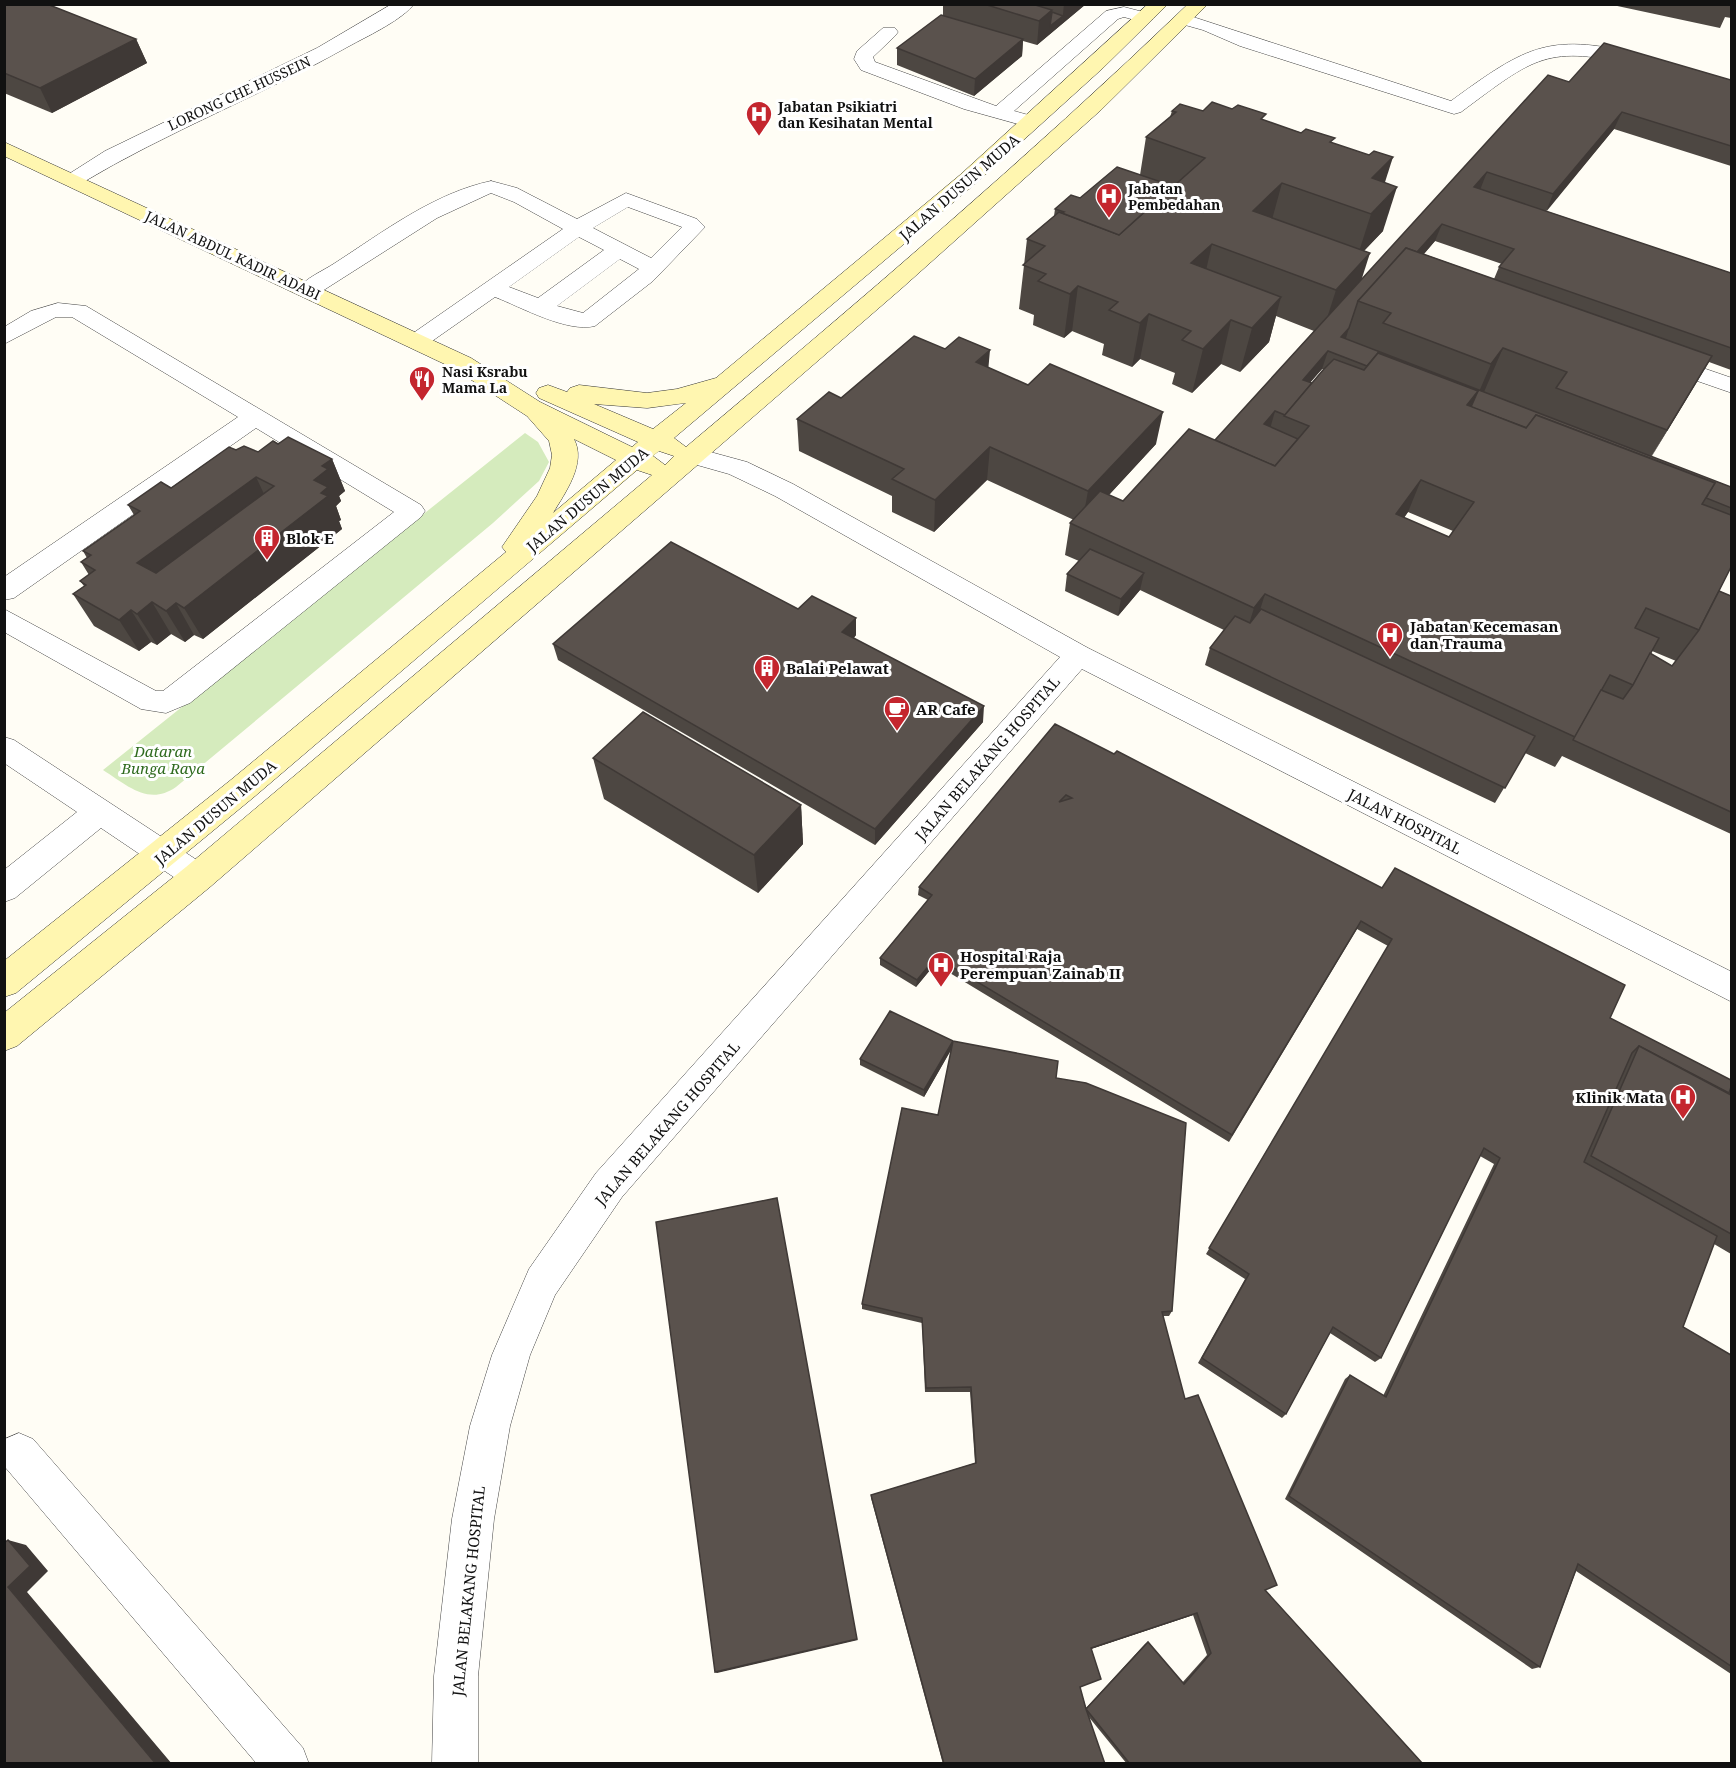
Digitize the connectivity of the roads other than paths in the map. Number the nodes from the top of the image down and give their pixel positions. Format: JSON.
{"nodes":[{"id":1,"x":405,"y":4,"type":"edge"},
{"id":2,"x":1152,"y":11,"type":"edge"},
{"id":3,"x":1191,"y":12,"type":"edge"},
{"id":4,"x":889,"y":32,"type":"dead end"},
{"id":5,"x":1059,"y":61,"type":"junction"},
{"id":6,"x":1664,"y":66,"type":"edge"},
{"id":7,"x":1089,"y":70,"type":"junction"},
{"id":8,"x":1001,"y":112,"type":"junction"},
{"id":9,"x":1032,"y":122,"type":"junction"},
{"id":10,"x":4,"y":148,"type":"edge"},
{"id":11,"x":72,"y":179,"type":"junction"},
{"id":12,"x":578,"y":228,"type":"junction"},
{"id":13,"x":619,"y":249,"type":"junction"},
{"id":14,"x":653,"y":268,"type":"junction"},
{"id":15,"x":492,"y":288,"type":"junction"},
{"id":16,"x":308,"y":290,"type":"junction"},
{"id":17,"x":541,"y":307,"type":"junction"},
{"id":18,"x":4,"y":337,"type":"edge"},
{"id":19,"x":417,"y":341,"type":"junction"},
{"id":20,"x":1644,"y":355,"type":"edge"},
{"id":21,"x":753,"y":362,"type":"junction"},
{"id":22,"x":462,"y":363,"type":"junction"},
{"id":23,"x":525,"y":382,"type":"junction"},
{"id":24,"x":1731,"y":386,"type":"edge"},
{"id":25,"x":531,"y":408,"type":"junction"},
{"id":26,"x":255,"y":417,"type":"junction"},
{"id":27,"x":646,"y":449,"type":"junction"},
{"id":28,"x":692,"y":455,"type":"junction"},
{"id":29,"x":668,"y":474,"type":"junction"},
{"id":30,"x":499,"y":574,"type":"junction"},
{"id":31,"x":4,"y":591,"type":"edge"},
{"id":32,"x":4,"y":619,"type":"edge"},
{"id":33,"x":1078,"y":654,"type":"junction"},
{"id":34,"x":4,"y":748,"type":"edge"},
{"id":35,"x":100,"y":811,"type":"junction"},
{"id":36,"x":165,"y":855,"type":"junction"},
{"id":37,"x":198,"y":877,"type":"junction"},
{"id":38,"x":4,"y":889,"type":"edge"},
{"id":39,"x":4,"y":982,"type":"edge"},
{"id":40,"x":1731,"y":988,"type":"edge"},
{"id":41,"x":4,"y":1035,"type":"edge"},
{"id":42,"x":19,"y":1453,"type":"dead end"},
{"id":43,"x":287,"y":1764,"type":"edge"},
{"id":44,"x":455,"y":1764,"type":"edge"}],
"edges":[{"from":1,"to":11,"type":"street","name":"LORONG CHE HUSSEIN"},
{"from":2,"to":5,"type":"lane"},
{"from":2,"to":7,"type":"main road","name":"JALAN DUSUN MUDA"},
{"from":3,"to":6,"type":"lane"},
{"from":3,"to":28,"type":"main road"},
{"from":4,"to":8,"type":"lane"},
{"from":5,"to":7,"type":"lane"},
{"from":5,"to":8,"type":"lane"},
{"from":7,"to":9,"type":"main road","name":"JALAN DUSUN MUDA"},
{"from":8,"to":9,"type":"lane"},
{"from":9,"to":21,"type":"main road","name":"JALAN DUSUN MUDA"},
{"from":10,"to":11,"type":"main road","name":"JALAN ABDUL KADIR ADABI"},
{"from":11,"to":16,"type":"main road","name":"JALAN ABDUL KADIR ADABI"},
{"from":12,"to":13,"type":"lane"},
{"from":12,"to":14,"type":"lane"},
{"from":12,"to":15,"type":"lane"},
{"from":12,"to":16,"type":"lane"},
{"from":13,"to":14,"type":"lane"},
{"from":13,"to":17,"type":"lane"},
{"from":14,"to":17,"type":"lane"},
{"from":15,"to":17,"type":"lane"},
{"from":15,"to":19,"type":"lane"},
{"from":16,"to":19,"type":"main road","name":"JALAN ABDUL KADIR ADABI"},
{"from":18,"to":26,"type":"lane"},
{"from":19,"to":22,"type":"main road","name":"JALAN ABDUL KADIR ADABI"},
{"from":20,"to":24,"type":"lane"},
{"from":21,"to":23,"type":"main road"},
{"from":21,"to":27,"type":"main road","name":"JALAN DUSUN MUDA"},
{"from":22,"to":23,"type":"main road","name":"JALAN ABDUL KADIR ADABI"},
{"from":22,"to":25,"type":"main road","name":"JALAN ABDUL KADIR ADABI"},
{"from":23,"to":27,"type":"main road","name":"JALAN ABDUL KADIR ADABI"},
{"from":25,"to":27,"type":"main road","name":"JALAN ABDUL KADIR ADABI"},
{"from":25,"to":30,"type":"main road"},
{"from":26,"to":31,"type":"lane"},
{"from":26,"to":32,"type":"lane"},
{"from":27,"to":28,"type":"main road","name":"JALAN ABDUL KADIR ADABI"},
{"from":27,"to":29,"type":"main road","name":"JALAN ABDUL KADIR ADABI"},
{"from":27,"to":30,"type":"main road","name":"JALAN DUSUN MUDA"},
{"from":28,"to":29,"type":"main road"},
{"from":28,"to":33,"type":"lane","name":"JALAN HOSPITAL"},
{"from":29,"to":37,"type":"main road"},
{"from":30,"to":36,"type":"main road","name":"JALAN DUSUN MUDA"},
{"from":33,"to":40,"type":"lane","name":"JALAN HOSPITAL"},
{"from":33,"to":44,"type":"lane","name":"JALAN BELAKANG HOSPITAL"},
{"from":34,"to":35,"type":"lane"},
{"from":35,"to":36,"type":"lane"},
{"from":35,"to":38,"type":"lane"},
{"from":36,"to":37,"type":"lane"},
{"from":36,"to":39,"type":"main road","name":"JALAN DUSUN MUDA"},
{"from":37,"to":41,"type":"main road"},
{"from":42,"to":43,"type":"lane"}]}
